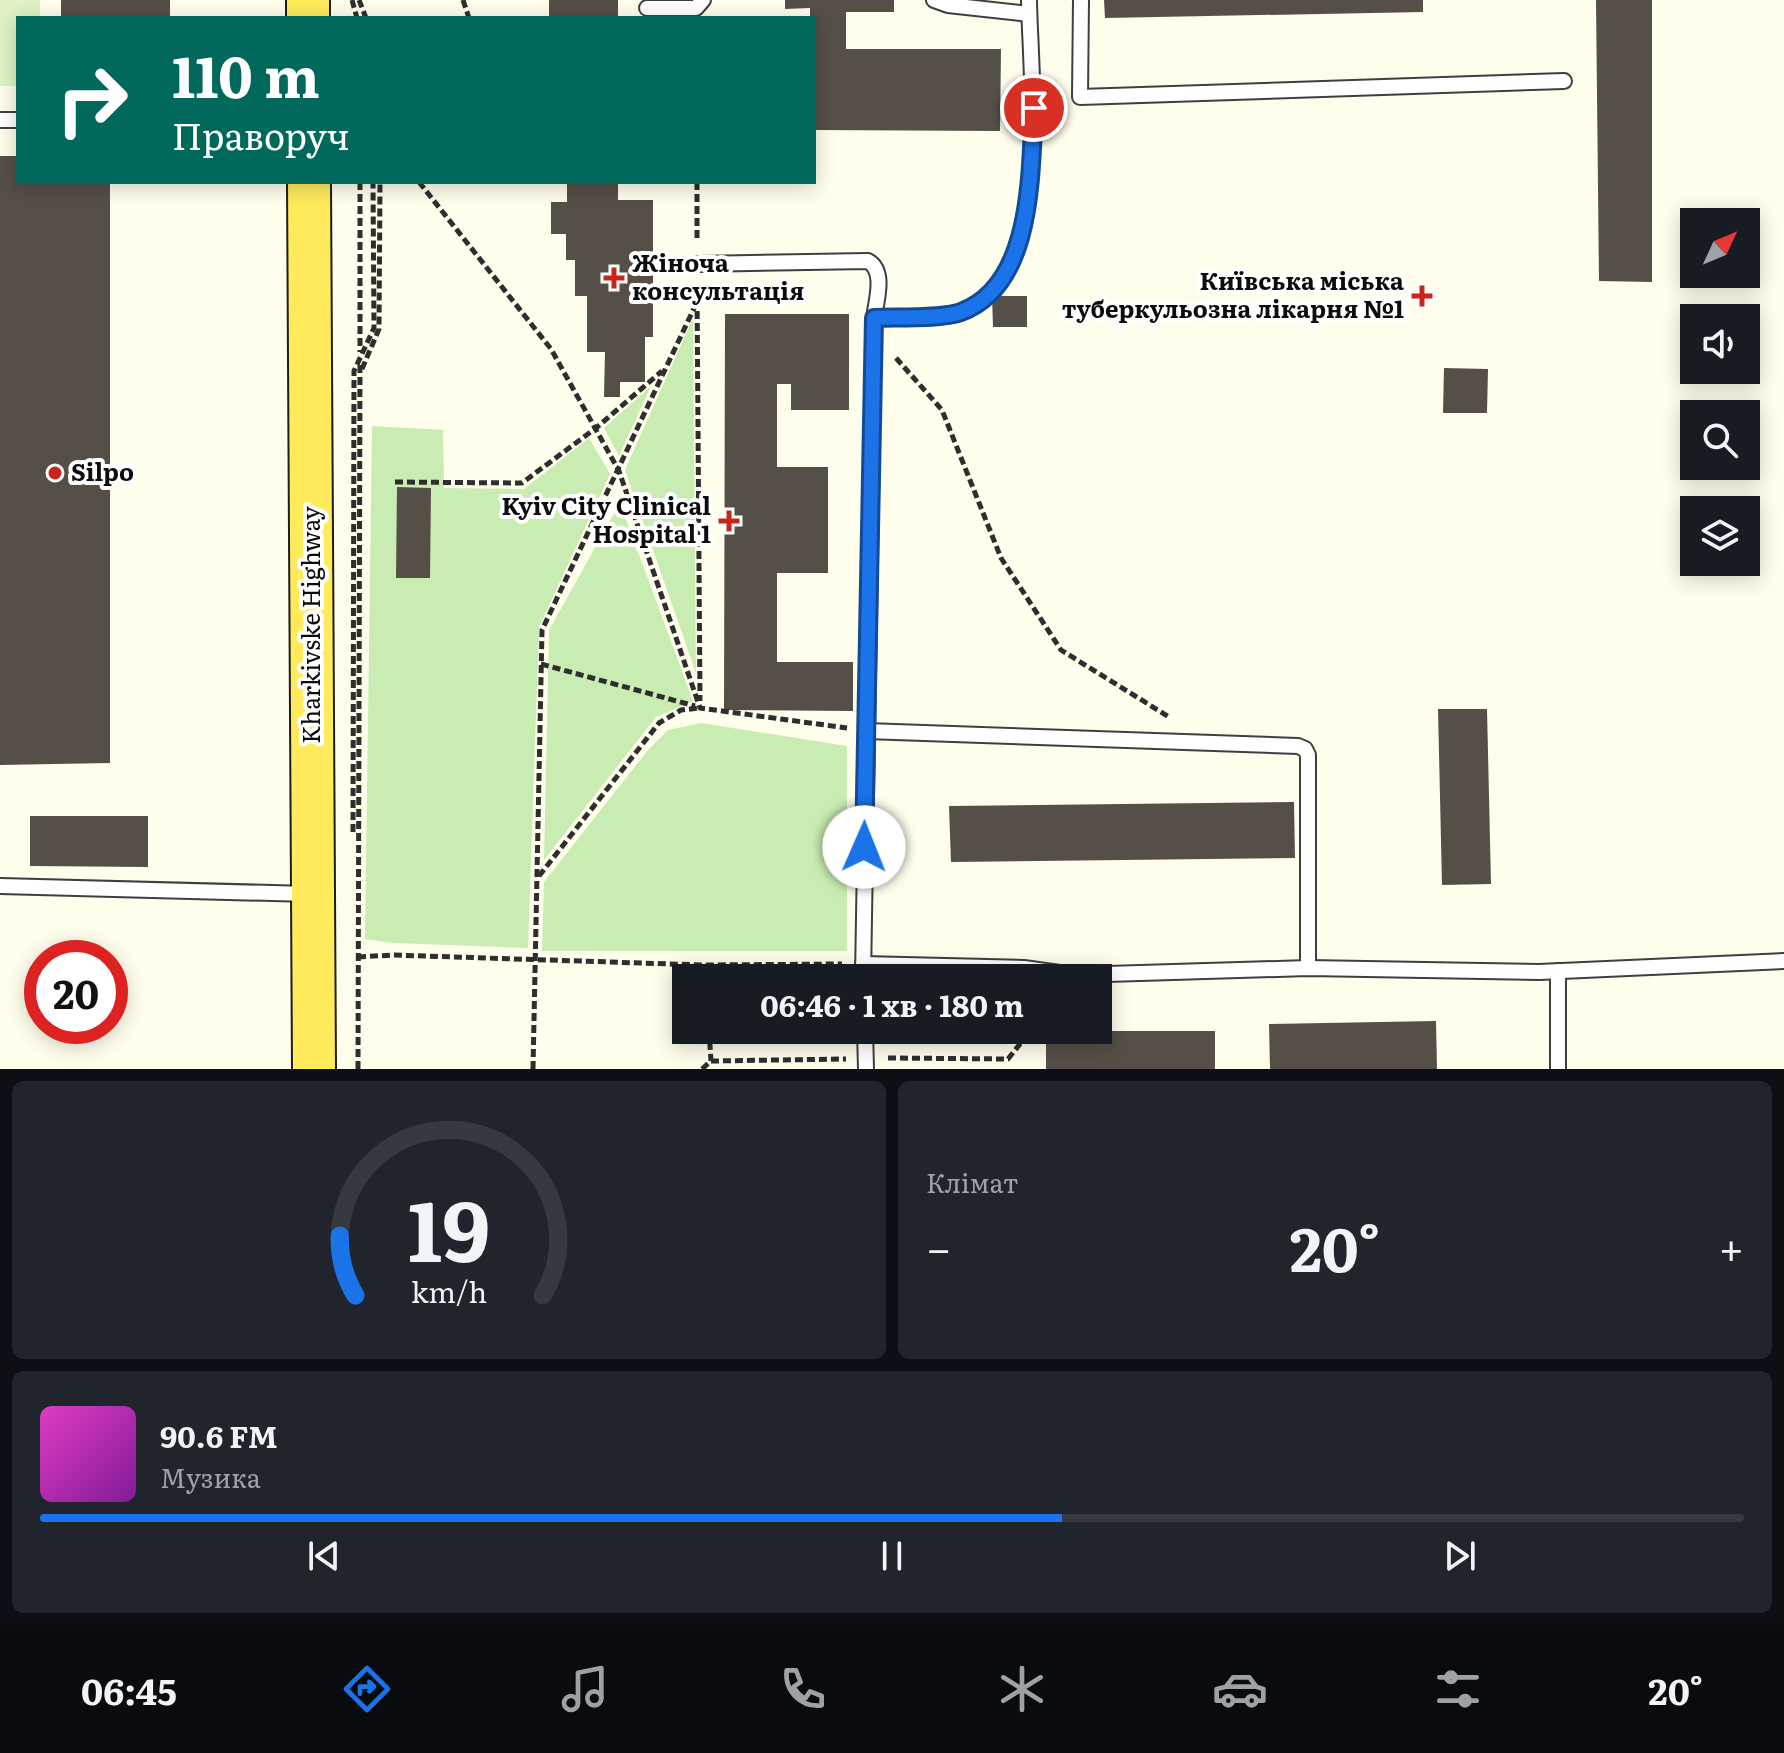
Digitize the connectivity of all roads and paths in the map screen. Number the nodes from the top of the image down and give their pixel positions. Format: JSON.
{"nodes":[{"id":1,"x":703,"y":0,"type":"edge"},
{"id":2,"x":934,"y":0,"type":"edge"},
{"id":3,"x":1081,"y":0,"type":"edge"},
{"id":4,"x":1029,"y":7,"type":"edge"},
{"id":5,"x":647,"y":8,"type":"dead end"},
{"id":6,"x":358,"y":16,"type":"edge"},
{"id":7,"x":365,"y":16,"type":"edge"},
{"id":8,"x":1564,"y":81,"type":"dead end"},
{"id":9,"x":309,"y":184,"type":"edge"},
{"id":10,"x":360,"y":184,"type":"edge"},
{"id":11,"x":373,"y":184,"type":"edge"},
{"id":12,"x":380,"y":184,"type":"edge"},
{"id":13,"x":421,"y":184,"type":"edge"},
{"id":14,"x":697,"y":184,"type":"edge"},
{"id":15,"x":698,"y":264,"type":"junction"},
{"id":16,"x":697,"y":302,"type":"junction"},
{"id":17,"x":874,"y":326,"type":"junction"},
{"id":18,"x":360,"y":357,"type":"junction"},
{"id":19,"x":666,"y":368,"type":"junction"},
{"id":20,"x":360,"y":373,"type":"junction"},
{"id":21,"x":596,"y":428,"type":"junction"},
{"id":22,"x":619,"y":471,"type":"junction"},
{"id":23,"x":395,"y":482,"type":"dead end"},
{"id":24,"x":541,"y":664,"type":"junction"},
{"id":25,"x":700,"y":708,"type":"junction"},
{"id":26,"x":866,"y":731,"type":"junction"},
{"id":27,"x":1211,"y":743,"type":"junction"},
{"id":28,"x":538,"y":877,"type":"junction"},
{"id":29,"x":0,"y":886,"type":"edge"},
{"id":30,"x":314,"y":894,"type":"junction"},
{"id":31,"x":358,"y":957,"type":"junction"},
{"id":32,"x":537,"y":960,"type":"junction"},
{"id":33,"x":1784,"y":961,"type":"edge"},
{"id":34,"x":672,"y":964,"type":"edge"},
{"id":35,"x":863,"y":964,"type":"edge"},
{"id":36,"x":1308,"y":968,"type":"junction"},
{"id":37,"x":1558,"y":971,"type":"junction"},
{"id":38,"x":1112,"y":974,"type":"edge"},
{"id":39,"x":710,"y":1044,"type":"edge"},
{"id":40,"x":865,"y":1044,"type":"edge"},
{"id":41,"x":711,"y":1061,"type":"dead end"},
{"id":42,"x":314,"y":1069,"type":"edge"},
{"id":43,"x":355,"y":1069,"type":"edge"},
{"id":44,"x":533,"y":1069,"type":"edge"},
{"id":45,"x":866,"y":1069,"type":"edge"},
{"id":46,"x":1558,"y":1069,"type":"edge"}],
"edges":[{"from":1,"to":5,"type":"lane"},
{"from":2,"to":4,"type":"lane"},
{"from":3,"to":8,"type":"lane"},
{"from":4,"to":17,"type":"lane"},
{"from":6,"to":7,"type":"path"},
{"from":9,"to":30,"type":"main road","name":"Kharkivske Highway"},
{"from":10,"to":18,"type":"path"},
{"from":11,"to":18,"type":"path"},
{"from":12,"to":20,"type":"path"},
{"from":13,"to":21,"type":"path"},
{"from":14,"to":15,"type":"path"},
{"from":15,"to":16,"type":"path"},
{"from":15,"to":17,"type":"lane"},
{"from":16,"to":19,"type":"path"},
{"from":16,"to":25,"type":"path"},
{"from":17,"to":26,"type":"lane"},
{"from":17,"to":27,"type":"path"},
{"from":18,"to":20,"type":"path"},
{"from":18,"to":43,"type":"path"},
{"from":19,"to":21,"type":"path"},
{"from":19,"to":22,"type":"path"},
{"from":20,"to":31,"type":"path"},
{"from":21,"to":22,"type":"path"},
{"from":21,"to":23,"type":"path"},
{"from":22,"to":24,"type":"path"},
{"from":22,"to":25,"type":"path"},
{"from":24,"to":25,"type":"path"},
{"from":24,"to":28,"type":"path"},
{"from":25,"to":26,"type":"path"},
{"from":25,"to":28,"type":"path"},
{"from":26,"to":27,"type":"lane"},
{"from":26,"to":35,"type":"lane"},
{"from":27,"to":36,"type":"lane"},
{"from":28,"to":32,"type":"path"},
{"from":29,"to":30,"type":"lane"},
{"from":30,"to":42,"type":"main road","name":"Kharkivske Highway"},
{"from":31,"to":32,"type":"path"},
{"from":31,"to":43,"type":"path"},
{"from":32,"to":34,"type":"path"},
{"from":32,"to":44,"type":"path"},
{"from":33,"to":37,"type":"lane"},
{"from":36,"to":37,"type":"lane"},
{"from":36,"to":38,"type":"lane"},
{"from":37,"to":46,"type":"lane"},
{"from":39,"to":41,"type":"path"},
{"from":40,"to":45,"type":"lane"}]}
